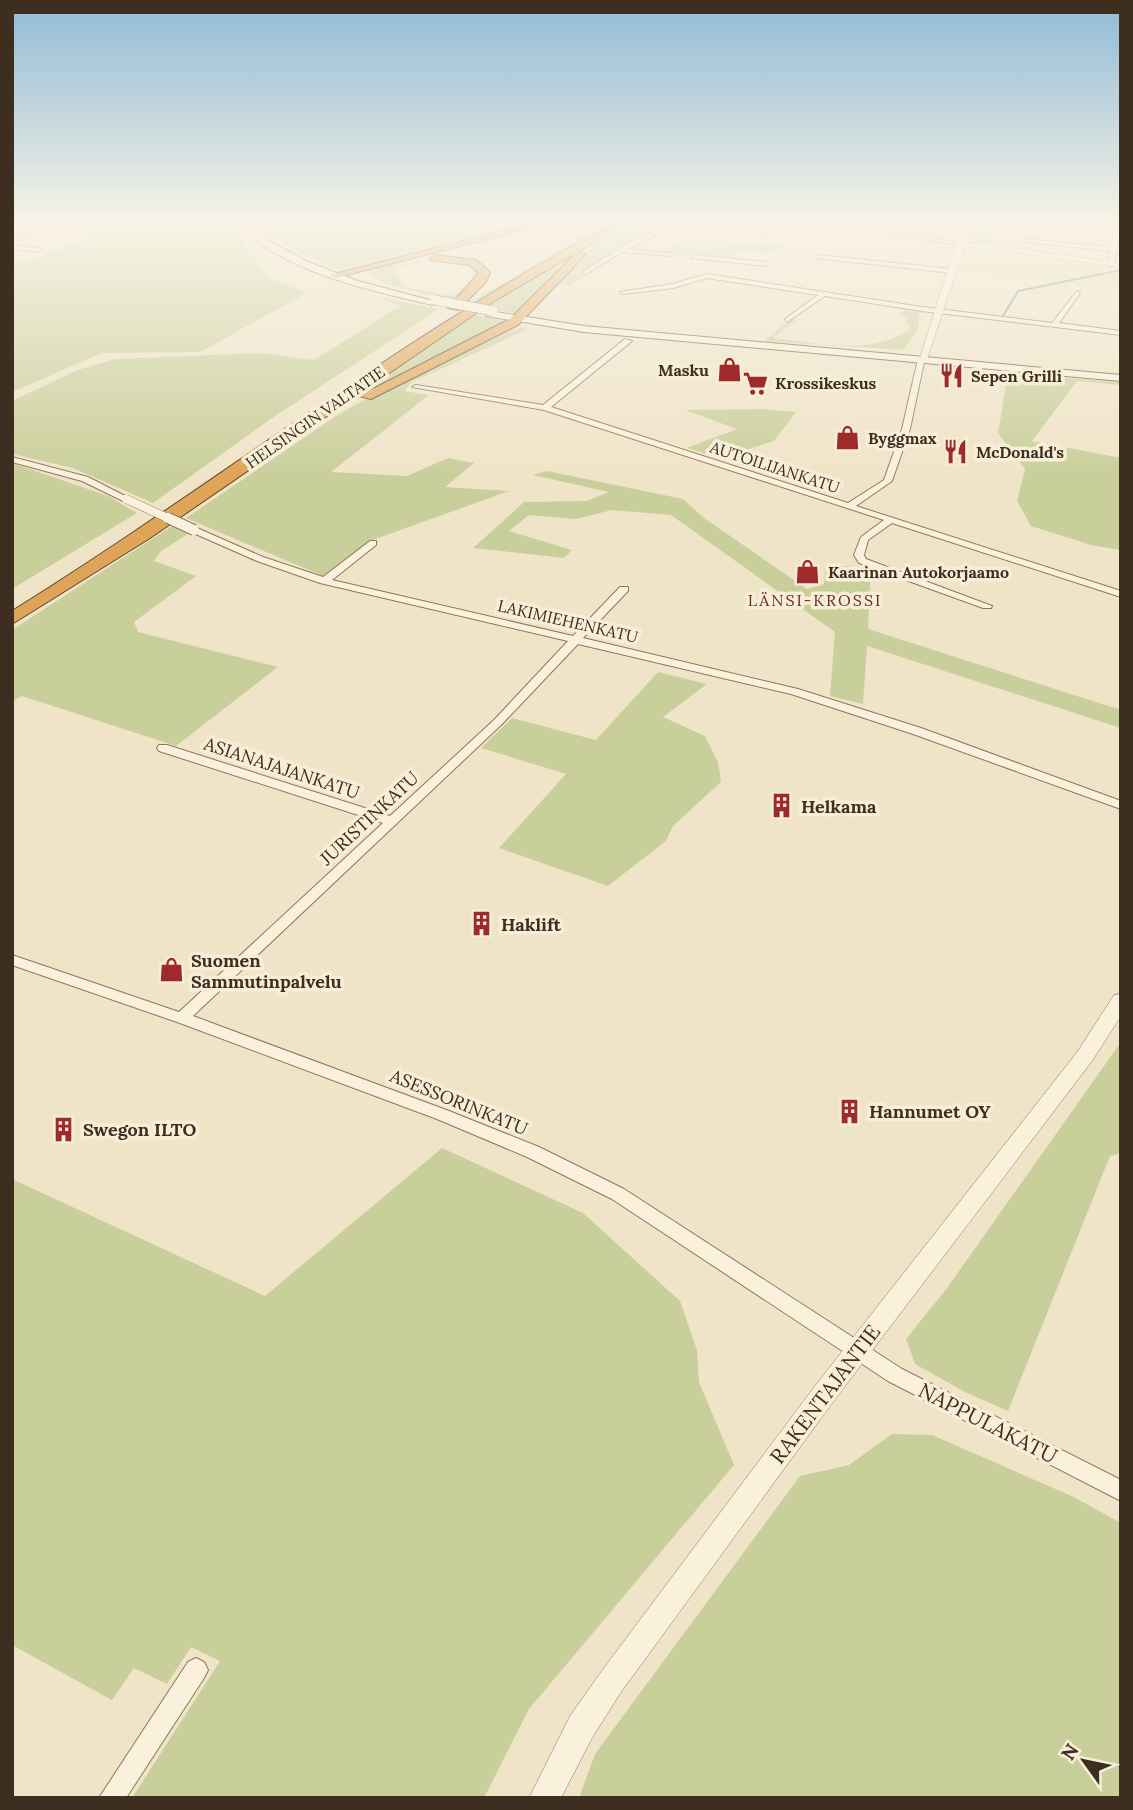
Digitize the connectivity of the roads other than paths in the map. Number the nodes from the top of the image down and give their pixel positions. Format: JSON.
{"nodes":[{"id":1,"x":454,"y":307,"type":"edge"},
{"id":2,"x":457,"y":307,"type":"edge"},
{"id":3,"x":464,"y":307,"type":"edge"},
{"id":4,"x":474,"y":307,"type":"edge"},
{"id":5,"x":530,"y":307,"type":"edge"},
{"id":6,"x":805,"y":307,"type":"edge"},
{"id":7,"x":916,"y":307,"type":"edge"},
{"id":8,"x":941,"y":307,"type":"edge"},
{"id":9,"x":1067,"y":307,"type":"edge"},
{"id":10,"x":940,"y":311,"type":"junction"},
{"id":11,"x":448,"y":313,"type":"junction"},
{"id":12,"x":520,"y":318,"type":"junction"},
{"id":13,"x":787,"y":320,"type":"dead end"},
{"id":14,"x":538,"y":323,"type":"junction"},
{"id":15,"x":1054,"y":325,"type":"junction"},
{"id":16,"x":499,"y":331,"type":"junction"},
{"id":17,"x":1121,"y":333,"type":"edge"},
{"id":18,"x":666,"y":336,"type":"junction"},
{"id":19,"x":628,"y":341,"type":"dead end"},
{"id":20,"x":922,"y":359,"type":"junction"},
{"id":21,"x":1121,"y":378,"type":"edge"},
{"id":22,"x":416,"y":387,"type":"dead end"},
{"id":23,"x":545,"y":408,"type":"junction"},
{"id":24,"x":273,"y":447,"type":"junction"},
{"id":25,"x":12,"y":459,"type":"edge"},
{"id":26,"x":848,"y":507,"type":"junction"},
{"id":27,"x":889,"y":521,"type":"junction"},
{"id":28,"x":373,"y":543,"type":"dead end"},
{"id":29,"x":324,"y":581,"type":"junction"},
{"id":30,"x":624,"y":589,"type":"dead end"},
{"id":31,"x":1121,"y":594,"type":"edge"},
{"id":32,"x":12,"y":603,"type":"edge"},
{"id":33,"x":987,"y":606,"type":"dead end"},
{"id":34,"x":12,"y":619,"type":"edge"},
{"id":35,"x":575,"y":639,"type":"junction"},
{"id":36,"x":163,"y":748,"type":"dead end"},
{"id":37,"x":1121,"y":805,"type":"edge"},
{"id":38,"x":391,"y":821,"type":"junction"},
{"id":39,"x":12,"y":960,"type":"edge"},
{"id":40,"x":1121,"y":1000,"type":"edge"},
{"id":41,"x":181,"y":1018,"type":"junction"},
{"id":42,"x":857,"y":1350,"type":"junction"},
{"id":43,"x":1121,"y":1491,"type":"edge"},
{"id":44,"x":196,"y":1670,"type":"dead end"},
{"id":45,"x":111,"y":1798,"type":"edge"},
{"id":46,"x":544,"y":1798,"type":"edge"}],
"edges":[{"from":1,"to":11,"type":"highway"},
{"from":2,"to":11,"type":"highway","name":"HELSINGIN VALTATIE"},
{"from":3,"to":12,"type":"main road","bridge":true},
{"from":4,"to":24,"type":"highway","name":"HELSINGIN VALTATIE"},
{"from":5,"to":12,"type":"highway"},
{"from":6,"to":13,"type":"street"},
{"from":7,"to":10,"type":"street"},
{"from":8,"to":10,"type":"street"},
{"from":9,"to":15,"type":"street"},
{"from":10,"to":15,"type":"street"},
{"from":10,"to":20,"type":"street"},
{"from":11,"to":32,"type":"highway","name":"HELSINGIN VALTATIE"},
{"from":12,"to":14,"type":"main road"},
{"from":12,"to":16,"type":"highway"},
{"from":12,"to":18,"type":"main road"},
{"from":14,"to":16,"type":"highway"},
{"from":14,"to":18,"type":"main road"},
{"from":15,"to":17,"type":"street"},
{"from":16,"to":24,"type":"highway"},
{"from":18,"to":20,"type":"main road"},
{"from":19,"to":23,"type":"street"},
{"from":20,"to":21,"type":"main road"},
{"from":20,"to":26,"type":"street"},
{"from":22,"to":23,"type":"street","name":"AUTOILIJANKATU"},
{"from":23,"to":26,"type":"street","name":"AUTOILIJANKATU"},
{"from":24,"to":34,"type":"highway","name":"HELSINGIN VALTATIE"},
{"from":25,"to":29,"type":"street","name":"LAKIMIEHENKATU","bridge":true},
{"from":26,"to":27,"type":"street","name":"AUTOILIJANKATU"},
{"from":27,"to":31,"type":"street","name":"AUTOILIJANKATU"},
{"from":27,"to":33,"type":"street"},
{"from":28,"to":29,"type":"street"},
{"from":29,"to":35,"type":"street","name":"LAKIMIEHENKATU"},
{"from":30,"to":35,"type":"street","name":"JURISTINKATU"},
{"from":35,"to":37,"type":"street","name":"LAKIMIEHENKATU"},
{"from":35,"to":38,"type":"street","name":"JURISTINKATU"},
{"from":36,"to":38,"type":"street","name":"ASIANAJAJANKATU"},
{"from":38,"to":41,"type":"street","name":"JURISTINKATU"},
{"from":39,"to":41,"type":"street","name":"ASESSORINKATU"},
{"from":40,"to":42,"type":"street","name":"RAKENTAJANTIE"},
{"from":41,"to":42,"type":"street","name":"ASESSORINKATU"},
{"from":42,"to":43,"type":"street","name":"NAPPULAKATU"},
{"from":42,"to":46,"type":"street","name":"RAKENTAJANTIE"},
{"from":44,"to":45,"type":"street"}]}
